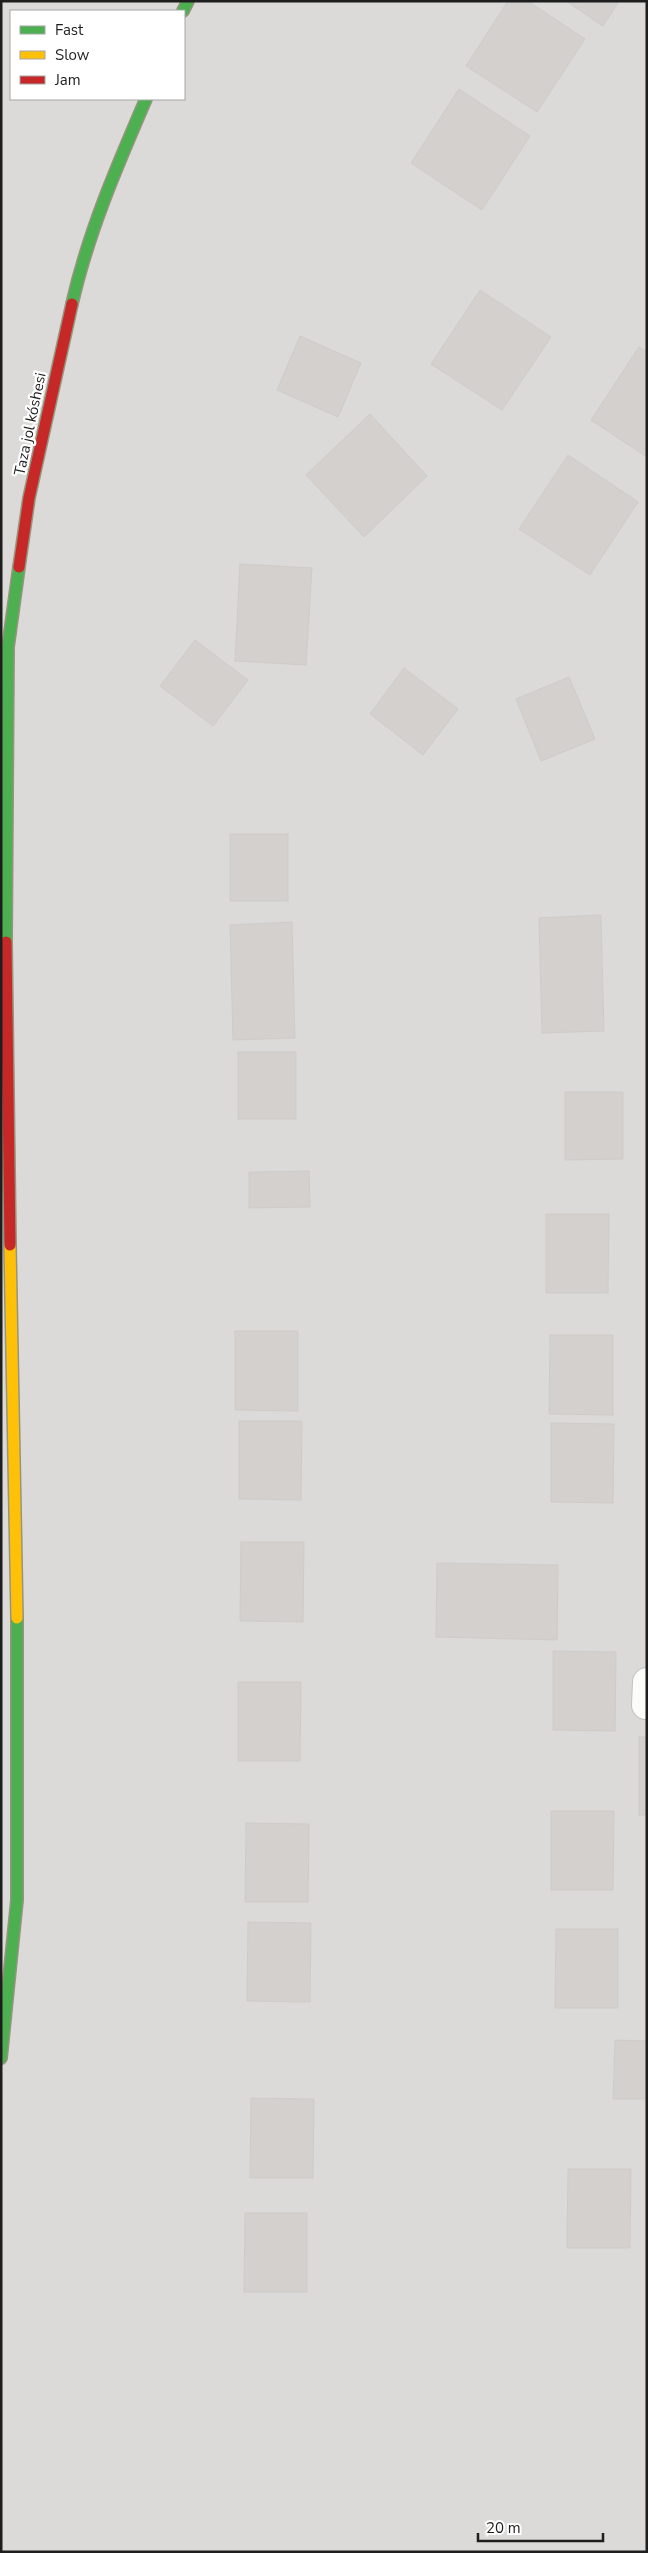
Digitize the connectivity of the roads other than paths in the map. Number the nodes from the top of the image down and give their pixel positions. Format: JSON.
{"nodes":[{"id":1,"x":146,"y":100,"type":"edge"},
{"id":2,"x":647,"y":1682,"type":"edge"},
{"id":3,"x":646,"y":1705,"type":"edge"},
{"id":4,"x":1,"y":2058,"type":"edge"}],
"edges":[{"from":1,"to":4,"type":"main road","name":"Taza jol kóshesi"},
{"from":2,"to":3,"type":"street"}]}
